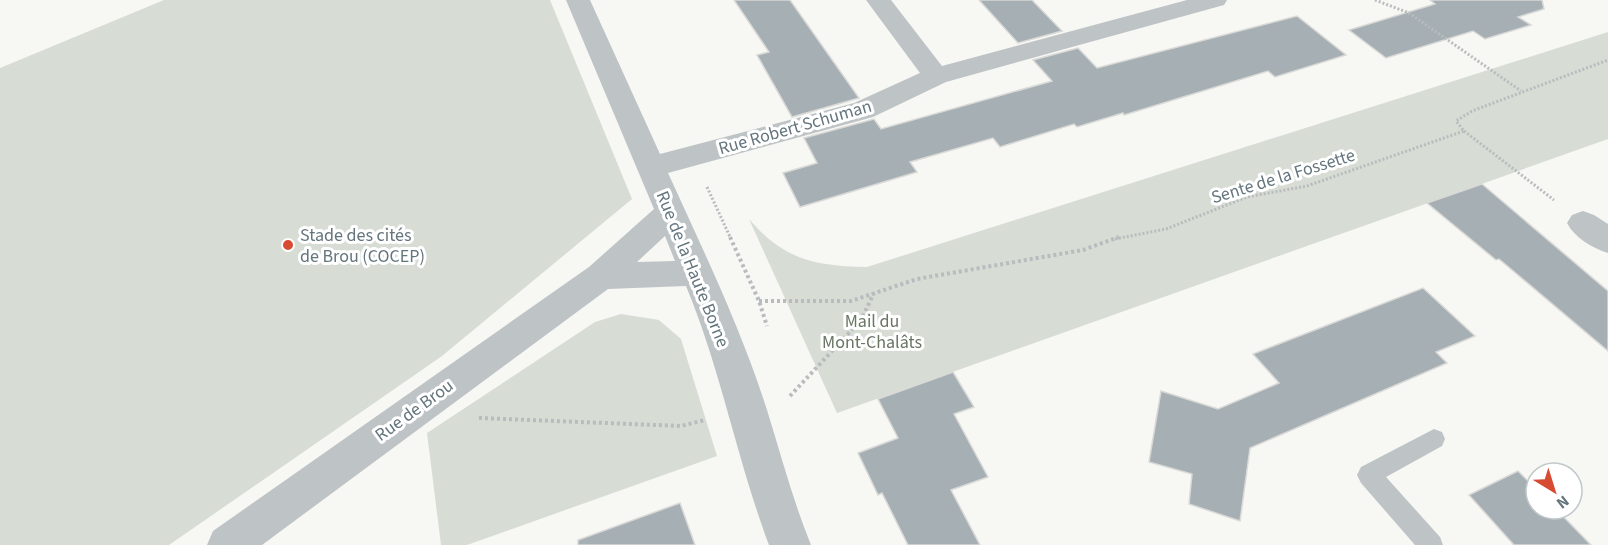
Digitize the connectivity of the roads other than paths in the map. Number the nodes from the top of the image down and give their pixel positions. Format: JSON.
{"nodes":[{"id":1,"x":578,"y":0,"type":"edge"},
{"id":2,"x":878,"y":0,"type":"edge"},
{"id":3,"x":1215,"y":0,"type":"edge"},
{"id":4,"x":936,"y":76,"type":"junction"},
{"id":5,"x":650,"y":167,"type":"junction"},
{"id":6,"x":669,"y":213,"type":"junction"},
{"id":7,"x":695,"y":273,"type":"junction"},
{"id":8,"x":601,"y":276,"type":"junction"},
{"id":9,"x":1434,"y":439,"type":"dead end"},
{"id":10,"x":228,"y":545,"type":"edge"},
{"id":11,"x":790,"y":545,"type":"edge"},
{"id":12,"x":1431,"y":545,"type":"edge"}],
"edges":[{"from":1,"to":5,"type":"street","name":"Rue de la Haute Borne"},
{"from":2,"to":4,"type":"street"},
{"from":3,"to":4,"type":"street","name":"Rue Robert Schuman"},
{"from":4,"to":5,"type":"street","name":"Rue Robert Schuman"},
{"from":5,"to":6,"type":"street","name":"Rue de la Haute Borne"},
{"from":6,"to":7,"type":"street","name":"Rue de la Haute Borne"},
{"from":6,"to":8,"type":"street","name":"Rue de Brou"},
{"from":7,"to":8,"type":"street"},
{"from":7,"to":11,"type":"street","name":"Rue de la Haute Borne"},
{"from":8,"to":10,"type":"street","name":"Rue de Brou"},
{"from":9,"to":12,"type":"lane"}]}
